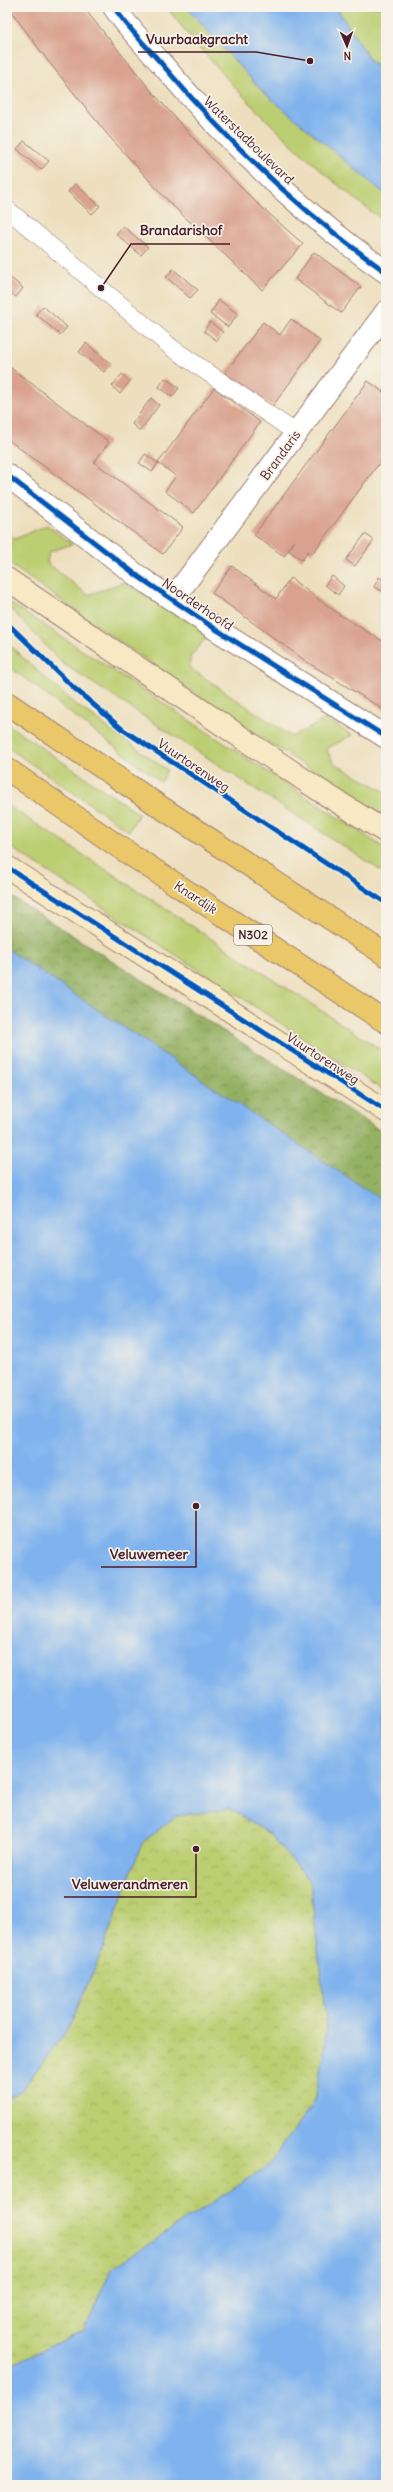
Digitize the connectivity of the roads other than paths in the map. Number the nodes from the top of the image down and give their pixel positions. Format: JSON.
{"nodes":[{"id":1,"x":114,"y":7,"type":"edge"},
{"id":2,"x":7,"y":209,"type":"edge"},
{"id":3,"x":386,"y":272,"type":"edge"},
{"id":4,"x":386,"y":312,"type":"edge"},
{"id":5,"x":296,"y":434,"type":"junction"},
{"id":6,"x":7,"y":475,"type":"edge"},
{"id":7,"x":7,"y":579,"type":"edge"},
{"id":8,"x":173,"y":599,"type":"junction"},
{"id":9,"x":7,"y":703,"type":"edge"},
{"id":10,"x":386,"y":737,"type":"edge"},
{"id":11,"x":7,"y":769,"type":"edge"},
{"id":12,"x":386,"y":832,"type":"edge"},
{"id":13,"x":7,"y":867,"type":"edge"},
{"id":14,"x":386,"y":955,"type":"edge"},
{"id":15,"x":386,"y":1022,"type":"edge"},
{"id":16,"x":386,"y":1111,"type":"edge"}],
"edges":[{"from":1,"to":3,"type":"street","name":"Waterstadboulevard"},
{"from":2,"to":5,"type":"lane"},
{"from":4,"to":5,"type":"street","name":"Brandaris"},
{"from":5,"to":8,"type":"street","name":"Brandaris"},
{"from":6,"to":8,"type":"street","name":"Noorderhoofd"},
{"from":7,"to":12,"type":"street"},
{"from":8,"to":10,"type":"street","name":"Noorderhoofd"},
{"from":9,"to":14,"type":"main road"},
{"from":11,"to":15,"type":"main road","name":"Knardijk","number":"N302"},
{"from":13,"to":16,"type":"street","name":"Vuurtorenweg"}]}
